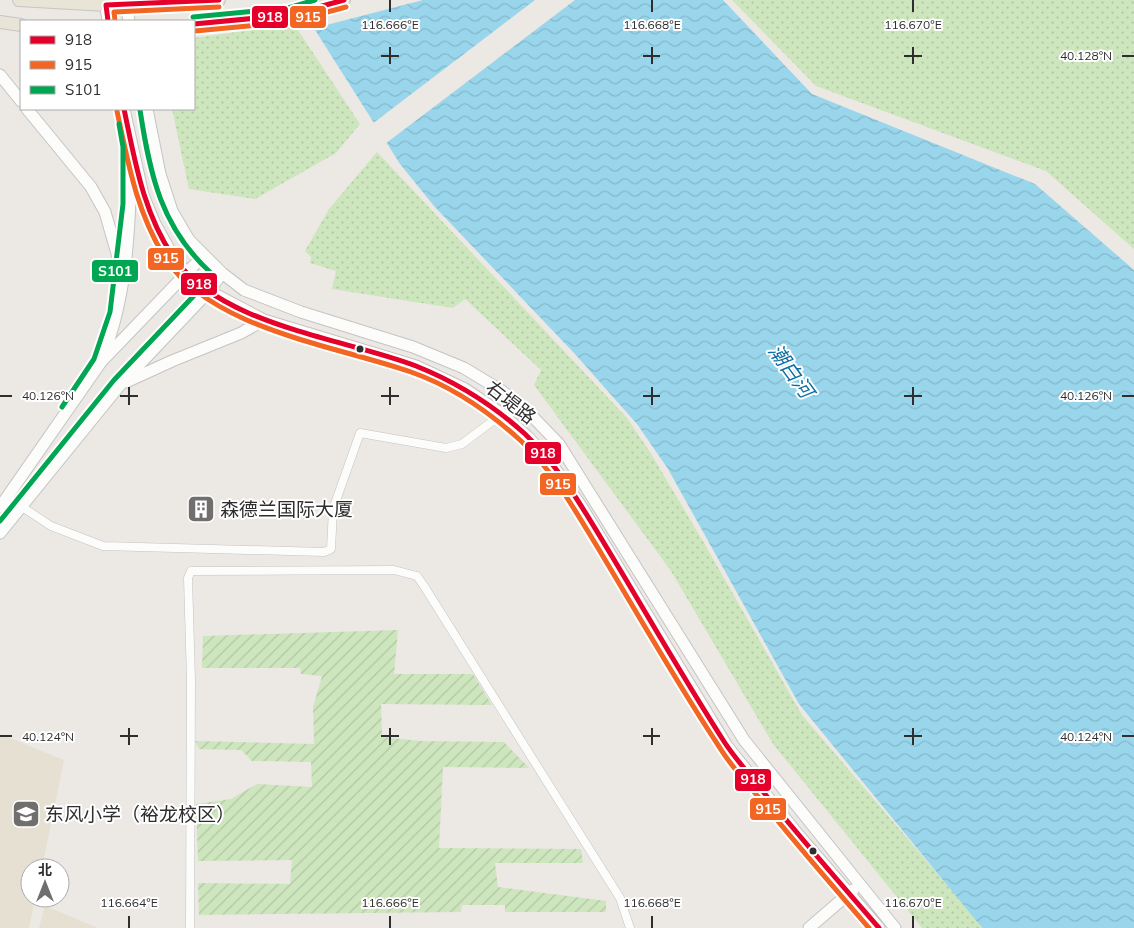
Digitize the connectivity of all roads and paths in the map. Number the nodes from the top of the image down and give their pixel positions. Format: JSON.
{"nodes":[{"id":1,"x":19,"y":0,"type":"edge"},
{"id":2,"x":219,"y":0,"type":"edge"},
{"id":3,"x":344,"y":0,"type":"edge"},
{"id":4,"x":106,"y":2,"type":"edge"},
{"id":5,"x":125,"y":2,"type":"edge"},
{"id":6,"x":108,"y":20,"type":"edge"},
{"id":7,"x":129,"y":20,"type":"edge"},
{"id":8,"x":0,"y":22,"type":"edge"},
{"id":9,"x":195,"y":24,"type":"edge"},
{"id":10,"x":20,"y":25,"type":"edge"},
{"id":11,"x":0,"y":75,"type":"edge"},
{"id":12,"x":20,"y":100,"type":"edge"},
{"id":13,"x":29,"y":110,"type":"edge"},
{"id":14,"x":124,"y":110,"type":"edge"},
{"id":15,"x":147,"y":110,"type":"edge"},
{"id":16,"x":131,"y":146,"type":"junction"},
{"id":17,"x":203,"y":256,"type":"junction"},
{"id":18,"x":122,"y":272,"type":"junction"},
{"id":19,"x":222,"y":273,"type":"junction"},
{"id":20,"x":187,"y":274,"type":"junction"},
{"id":21,"x":209,"y":291,"type":"junction"},
{"id":22,"x":264,"y":320,"type":"junction"},
{"id":23,"x":101,"y":362,"type":"junction"},
{"id":24,"x":120,"y":385,"type":"junction"},
{"id":25,"x":502,"y":414,"type":"junction"},
{"id":26,"x":3,"y":502,"type":"edge"},
{"id":27,"x":20,"y":506,"type":"junction"},
{"id":28,"x":0,"y":533,"type":"edge"},
{"id":29,"x":860,"y":885,"type":"junction"},
{"id":30,"x":849,"y":893,"type":"junction"},
{"id":31,"x":190,"y":928,"type":"edge"},
{"id":32,"x":630,"y":928,"type":"edge"},
{"id":33,"x":809,"y":928,"type":"edge"},
{"id":34,"x":879,"y":928,"type":"edge"},
{"id":35,"x":896,"y":928,"type":"edge"}],
"edges":[{"from":1,"to":4,"type":"main road"},
{"from":2,"to":5,"type":"main road"},
{"from":3,"to":9,"type":"main road"},
{"from":4,"to":5,"type":"main road"},
{"from":4,"to":6,"type":"main road"},
{"from":5,"to":7,"type":"main road"},
{"from":8,"to":10,"type":"main road"},
{"from":11,"to":12,"type":"main road"},
{"from":13,"to":18,"type":"main road"},
{"from":14,"to":16,"type":"main road","name":"右堤路"},
{"from":15,"to":17,"type":"main road","name":"右堤路"},
{"from":16,"to":18,"type":"main road"},
{"from":16,"to":20,"type":"main road","name":"右堤路"},
{"from":17,"to":19,"type":"main road","name":"右堤路"},
{"from":17,"to":20,"type":"main road"},
{"from":18,"to":23,"type":"main road"},
{"from":19,"to":21,"type":"main road"},
{"from":19,"to":29,"type":"main road","name":"右堤路"},
{"from":20,"to":21,"type":"main road","name":"右堤路"},
{"from":20,"to":23,"type":"main road"},
{"from":21,"to":22,"type":"main road","name":"右堤路"},
{"from":21,"to":24,"type":"main road"},
{"from":22,"to":24,"type":"main road"},
{"from":22,"to":25,"type":"main road","name":"右堤路"},
{"from":23,"to":26,"type":"main road"},
{"from":24,"to":27,"type":"main road"},
{"from":25,"to":27,"type":"street"},
{"from":25,"to":30,"type":"main road","name":"右堤路"},
{"from":26,"to":27,"type":"street"},
{"from":27,"to":28,"type":"main road"},
{"from":29,"to":30,"type":"main road"},
{"from":29,"to":35,"type":"main road","name":"右堤路"},
{"from":30,"to":33,"type":"main road"},
{"from":30,"to":34,"type":"main road","name":"右堤路"},
{"from":31,"to":32,"type":"street"}]}
